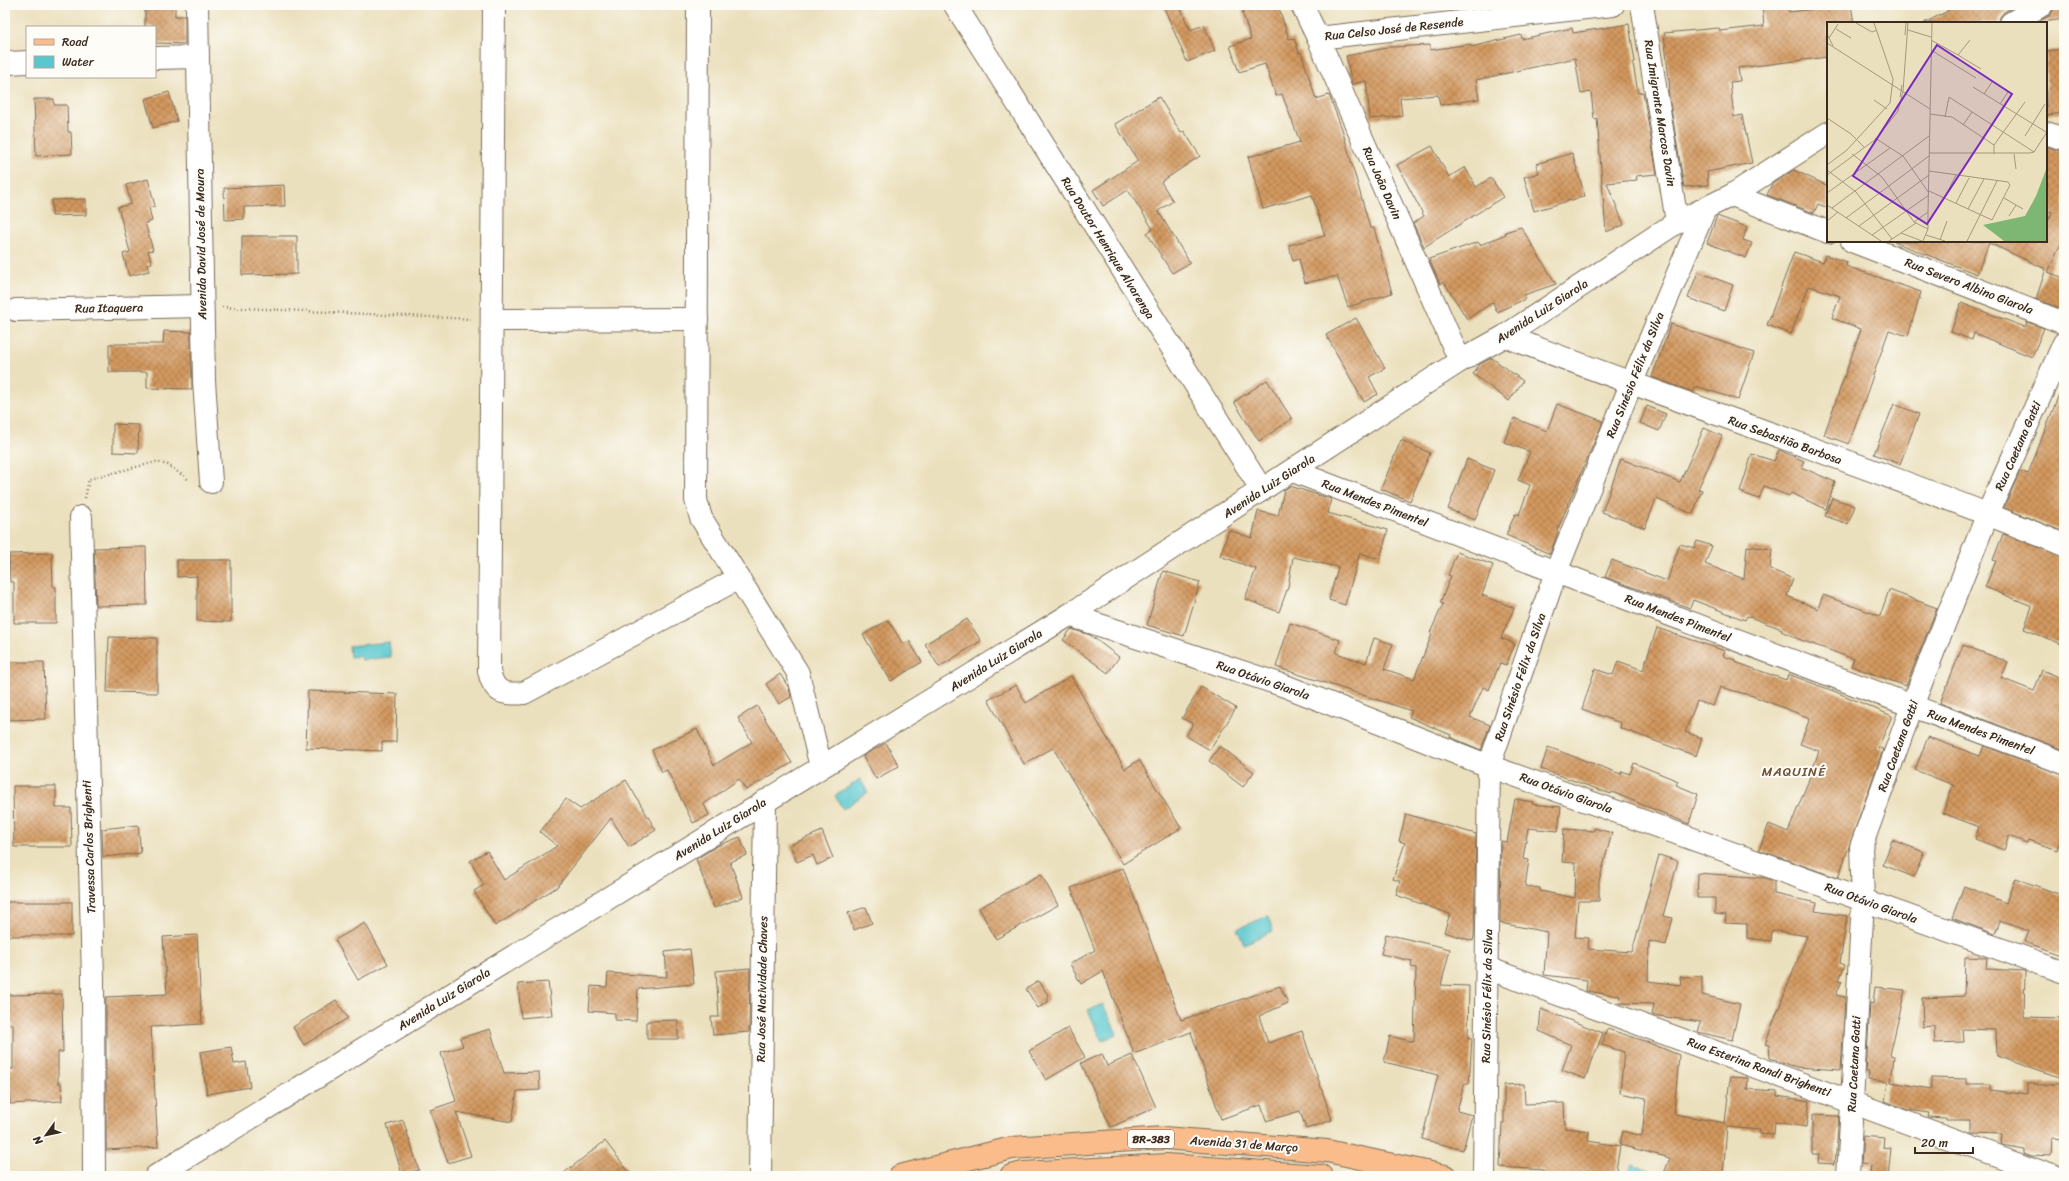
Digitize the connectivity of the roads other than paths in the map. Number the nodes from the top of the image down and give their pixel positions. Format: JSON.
{"nodes":[{"id":1,"x":197,"y":5,"type":"edge"},
{"id":2,"x":494,"y":5,"type":"edge"},
{"id":3,"x":698,"y":5,"type":"edge"},
{"id":4,"x":955,"y":5,"type":"edge"},
{"id":5,"x":1302,"y":5,"type":"edge"},
{"id":6,"x":1613,"y":5,"type":"edge"},
{"id":7,"x":1642,"y":5,"type":"edge"},
{"id":8,"x":2042,"y":5,"type":"edge"},
{"id":9,"x":2013,"y":22,"type":"edge"},
{"id":10,"x":1318,"y":38,"type":"junction"},
{"id":11,"x":198,"y":57,"type":"junction"},
{"id":12,"x":156,"y":58,"type":"edge"},
{"id":13,"x":2047,"y":133,"type":"edge"},
{"id":14,"x":1827,"y":134,"type":"edge"},
{"id":15,"x":2064,"y":139,"type":"edge"},
{"id":16,"x":1732,"y":194,"type":"junction"},
{"id":17,"x":1705,"y":209,"type":"junction"},
{"id":18,"x":1678,"y":222,"type":"junction"},
{"id":19,"x":1827,"y":232,"type":"edge"},
{"id":20,"x":1855,"y":242,"type":"edge"},
{"id":21,"x":202,"y":306,"type":"junction"},
{"id":22,"x":16,"y":310,"type":"dead end"},
{"id":23,"x":697,"y":319,"type":"junction"},
{"id":24,"x":492,"y":320,"type":"junction"},
{"id":25,"x":2064,"y":323,"type":"edge"},
{"id":26,"x":1505,"y":336,"type":"junction"},
{"id":27,"x":2064,"y":343,"type":"edge"},
{"id":28,"x":1460,"y":361,"type":"junction"},
{"id":29,"x":1630,"y":384,"type":"junction"},
{"id":30,"x":1293,"y":471,"type":"junction"},
{"id":31,"x":211,"y":482,"type":"road end"},
{"id":32,"x":1262,"y":490,"type":"junction"},
{"id":33,"x":1988,"y":513,"type":"junction"},
{"id":34,"x":81,"y":517,"type":"road end"},
{"id":35,"x":2064,"y":544,"type":"edge"},
{"id":36,"x":1556,"y":572,"type":"junction"},
{"id":37,"x":739,"y":578,"type":"junction"},
{"id":38,"x":1069,"y":615,"type":"junction"},
{"id":39,"x":1912,"y":706,"type":"junction"},
{"id":40,"x":2064,"y":763,"type":"edge"},
{"id":41,"x":1489,"y":766,"type":"junction"},
{"id":42,"x":821,"y":767,"type":"junction"},
{"id":43,"x":765,"y":801,"type":"junction"},
{"id":44,"x":1863,"y":900,"type":"junction"},
{"id":45,"x":1487,"y":968,"type":"junction"},
{"id":46,"x":2064,"y":972,"type":"edge"},
{"id":47,"x":1852,"y":1101,"type":"junction"},
{"id":48,"x":1012,"y":1148,"type":"junction"},
{"id":49,"x":1327,"y":1150,"type":"junction"},
{"id":50,"x":1017,"y":1175,"type":"edge"},
{"id":51,"x":94,"y":1176,"type":"edge"},
{"id":52,"x":156,"y":1176,"type":"edge"},
{"id":53,"x":760,"y":1176,"type":"edge"},
{"id":54,"x":900,"y":1176,"type":"edge"},
{"id":55,"x":1322,"y":1176,"type":"edge"},
{"id":56,"x":1326,"y":1176,"type":"edge"},
{"id":57,"x":1445,"y":1176,"type":"edge"},
{"id":58,"x":1484,"y":1176,"type":"edge"},
{"id":59,"x":1848,"y":1176,"type":"edge"},
{"id":60,"x":2052,"y":1176,"type":"edge"}],
"edges":[{"from":1,"to":11,"type":"street","name":"Avenida David José de Moura"},
{"from":2,"to":24,"type":"street"},
{"from":3,"to":23,"type":"street"},
{"from":4,"to":32,"type":"street","name":"Rua Doutor Henrique Alvarenga"},
{"from":5,"to":10,"type":"street","name":"Rua João Davin"},
{"from":6,"to":10,"type":"street","name":"Rua Celso José de Resende"},
{"from":7,"to":18,"type":"street","name":"Rua Imigrante Marcos Davin"},
{"from":8,"to":9,"type":"street"},
{"from":10,"to":28,"type":"street","name":"Rua João Davin"},
{"from":11,"to":12,"type":"street"},
{"from":11,"to":21,"type":"street","name":"Avenida David José de Moura"},
{"from":13,"to":15,"type":"street"},
{"from":14,"to":16,"type":"street","name":"Avenida Luiz Giarola"},
{"from":16,"to":17,"type":"street","name":"Avenida Luiz Giarola"},
{"from":16,"to":19,"type":"street"},
{"from":17,"to":18,"type":"street","name":"Avenida Luiz Giarola"},
{"from":17,"to":29,"type":"street","name":"Rua Sinésio Félix da Silva"},
{"from":18,"to":26,"type":"street","name":"Avenida Luiz Giarola"},
{"from":20,"to":25,"type":"street","name":"Rua Severo Albino Giarola"},
{"from":21,"to":22,"type":"street","name":"Rua Itaquera"},
{"from":21,"to":31,"type":"street","name":"Avenida David José de Moura"},
{"from":23,"to":24,"type":"street"},
{"from":23,"to":37,"type":"street"},
{"from":24,"to":37,"type":"street"},
{"from":26,"to":28,"type":"street","name":"Avenida Luiz Giarola"},
{"from":26,"to":29,"type":"street","name":"Rua Sebastião Barbosa"},
{"from":27,"to":33,"type":"street","name":"Rua Caetana Gatti"},
{"from":28,"to":30,"type":"street","name":"Avenida Luiz Giarola"},
{"from":29,"to":33,"type":"street","name":"Rua Sebastião Barbosa"},
{"from":29,"to":36,"type":"street","name":"Rua Sinésio Félix da Silva"},
{"from":30,"to":32,"type":"street","name":"Avenida Luiz Giarola"},
{"from":30,"to":36,"type":"street","name":"Rua Mendes Pimentel"},
{"from":32,"to":38,"type":"street","name":"Avenida Luiz Giarola"},
{"from":33,"to":35,"type":"street","name":"Rua Sebastião Barbosa"},
{"from":33,"to":39,"type":"street","name":"Rua Caetana Gatti"},
{"from":34,"to":51,"type":"street","name":"Travessa Carlos Brighenti"},
{"from":36,"to":39,"type":"street","name":"Rua Mendes Pimentel"},
{"from":36,"to":41,"type":"street","name":"Rua Sinésio Félix da Silva"},
{"from":37,"to":42,"type":"street"},
{"from":38,"to":41,"type":"street","name":"Rua Otávio Giarola"},
{"from":38,"to":42,"type":"street","name":"Avenida Luiz Giarola"},
{"from":39,"to":40,"type":"street","name":"Rua Mendes Pimentel"},
{"from":39,"to":44,"type":"street","name":"Rua Caetana Gatti"},
{"from":41,"to":44,"type":"street","name":"Rua Otávio Giarola"},
{"from":41,"to":45,"type":"street","name":"Rua Sinésio Félix da Silva"},
{"from":42,"to":43,"type":"street","name":"Avenida Luiz Giarola"},
{"from":43,"to":52,"type":"street","name":"Avenida Luiz Giarola"},
{"from":43,"to":53,"type":"street","name":"Rua José Natividade Chaves"},
{"from":44,"to":46,"type":"street","name":"Rua Otávio Giarola"},
{"from":44,"to":47,"type":"street","name":"Rua Caetana Gatti"},
{"from":45,"to":47,"type":"street","name":"Rua Esterina Randi Brighenti"},
{"from":45,"to":58,"type":"street","name":"Rua Sinésio Félix da Silva"},
{"from":47,"to":59,"type":"street","name":"Rua Caetana Gatti"},
{"from":47,"to":60,"type":"street","name":"Rua Esterina Randi Brighenti"},
{"from":48,"to":49,"type":"main road","name":"Avenida 31 de Março","number":"BR-383"},
{"from":48,"to":50,"type":"main road"},
{"from":48,"to":54,"type":"main road","name":"Avenida 31 de Março","number":"BR-383"},
{"from":49,"to":56,"type":"main road"},
{"from":49,"to":57,"type":"main road","name":"Avenida 31 de Março","number":"BR-383"},
{"from":50,"to":55,"type":"main road","number":"BR-383"}]}
